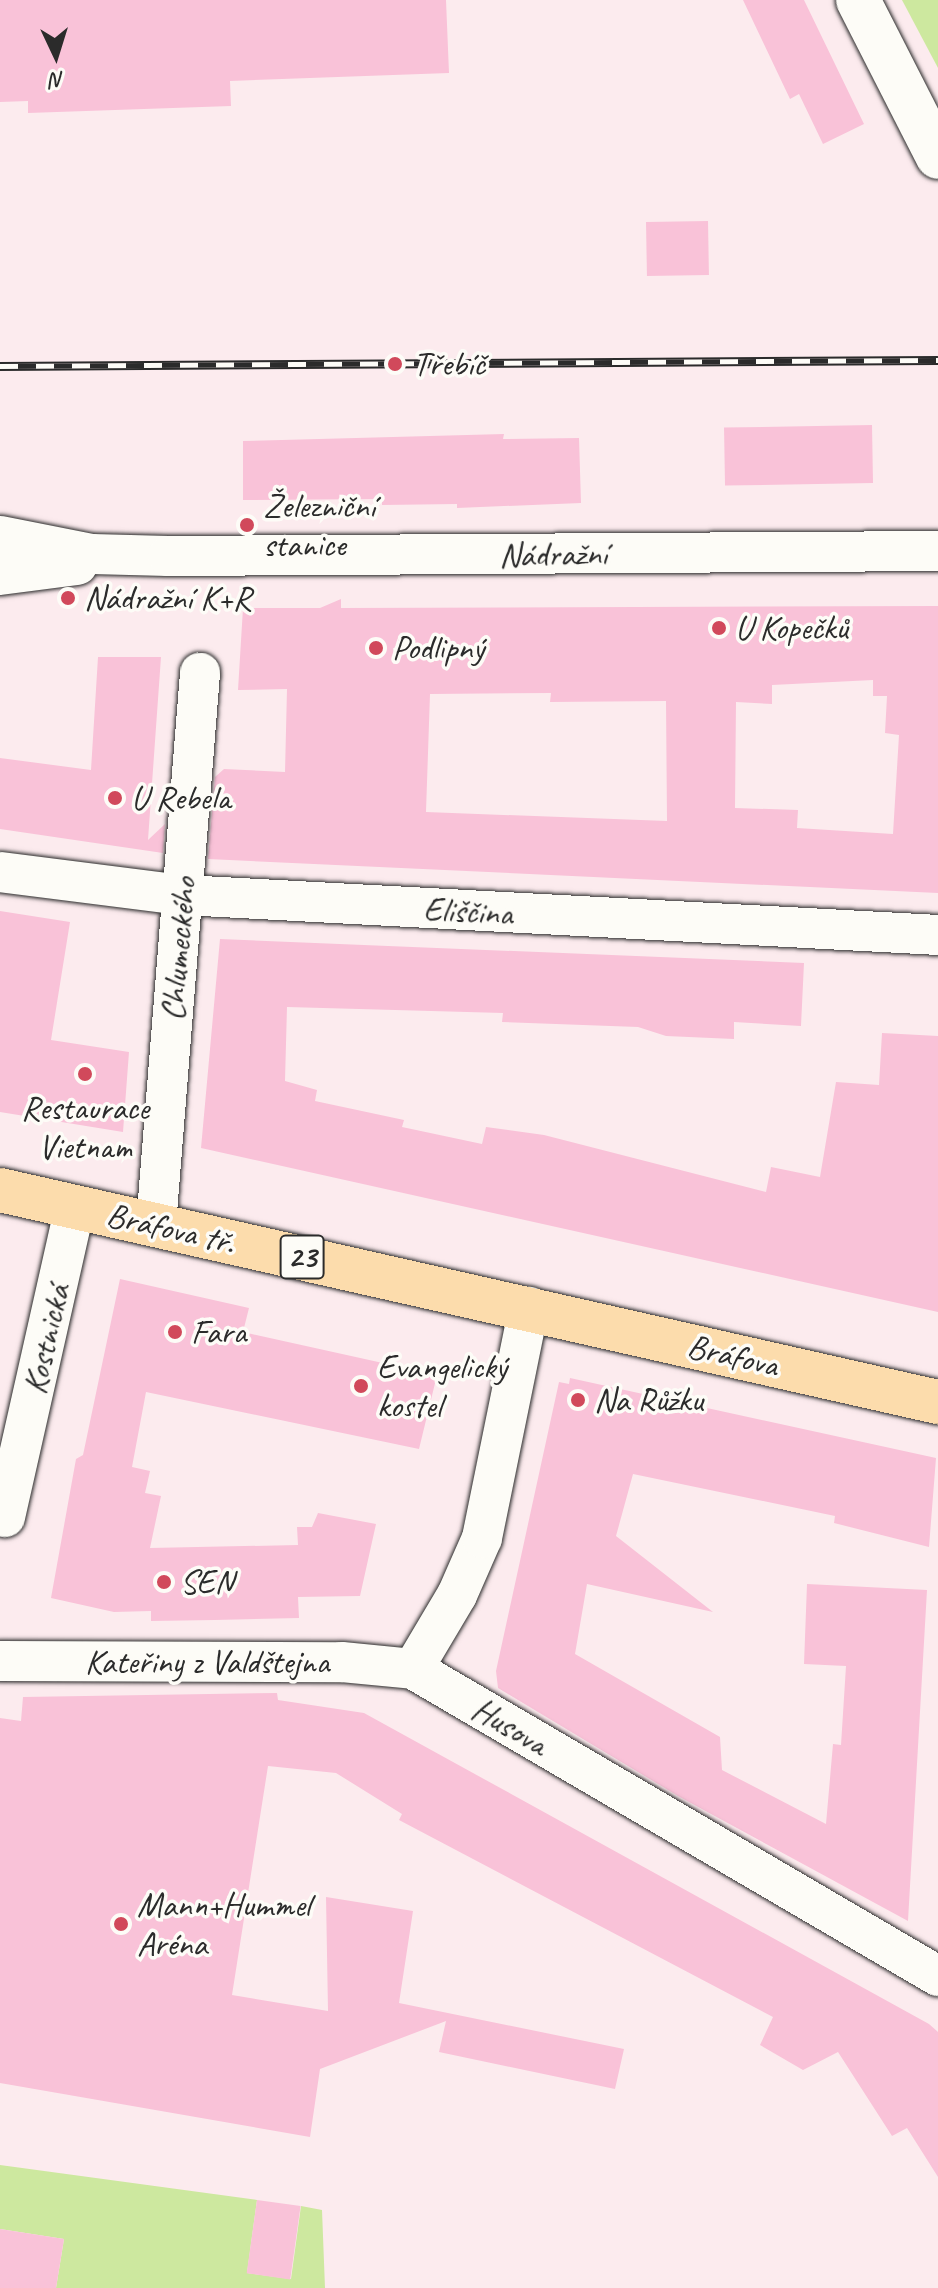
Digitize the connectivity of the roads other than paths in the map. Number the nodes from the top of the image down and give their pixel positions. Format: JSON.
{"nodes":[{"id":1,"x":858,"y":0,"type":"edge"},
{"id":2,"x":938,"y":157,"type":"edge"},
{"id":3,"x":0,"y":536,"type":"edge"},
{"id":4,"x":938,"y":551,"type":"edge"},
{"id":5,"x":168,"y":556,"type":"junction"},
{"id":6,"x":0,"y":575,"type":"edge"},
{"id":7,"x":200,"y":673,"type":"dead end"},
{"id":8,"x":0,"y":872,"type":"edge"},
{"id":9,"x":183,"y":895,"type":"junction"},
{"id":10,"x":938,"y":935,"type":"edge"},
{"id":11,"x":0,"y":1190,"type":"edge"},
{"id":12,"x":75,"y":1207,"type":"junction"},
{"id":13,"x":156,"y":1225,"type":"junction"},
{"id":14,"x":529,"y":1307,"type":"junction"},
{"id":15,"x":938,"y":1402,"type":"edge"},
{"id":16,"x":5,"y":1517,"type":"dead end"},
{"id":17,"x":0,"y":1661,"type":"edge"},
{"id":18,"x":413,"y":1669,"type":"junction"},
{"id":19,"x":938,"y":1976,"type":"edge"}],
"edges":[{"from":1,"to":2,"type":"street"},
{"from":3,"to":5,"type":"street","name":"Nádražní"},
{"from":4,"to":5,"type":"street","name":"Nádražní"},
{"from":5,"to":6,"type":"street","name":"Nádražní"},
{"from":7,"to":9,"type":"street","name":"Chlumeckého"},
{"from":8,"to":9,"type":"street","name":"Eliščina"},
{"from":9,"to":10,"type":"street","name":"Eliščina"},
{"from":9,"to":13,"type":"street","name":"Chlumeckého"},
{"from":11,"to":12,"type":"main road","name":"Bráfova tř.","number":"23"},
{"from":12,"to":13,"type":"main road","name":"Bráfova tř.","number":"23"},
{"from":12,"to":16,"type":"street","name":"Kostnická"},
{"from":13,"to":14,"type":"main road","name":"Bráfova tř.","number":"23"},
{"from":14,"to":15,"type":"main road","name":"Bráfova"},
{"from":14,"to":18,"type":"street"},
{"from":17,"to":18,"type":"street","name":"Kateřiny z Valdštejna"},
{"from":18,"to":19,"type":"street","name":"Husova"}]}
